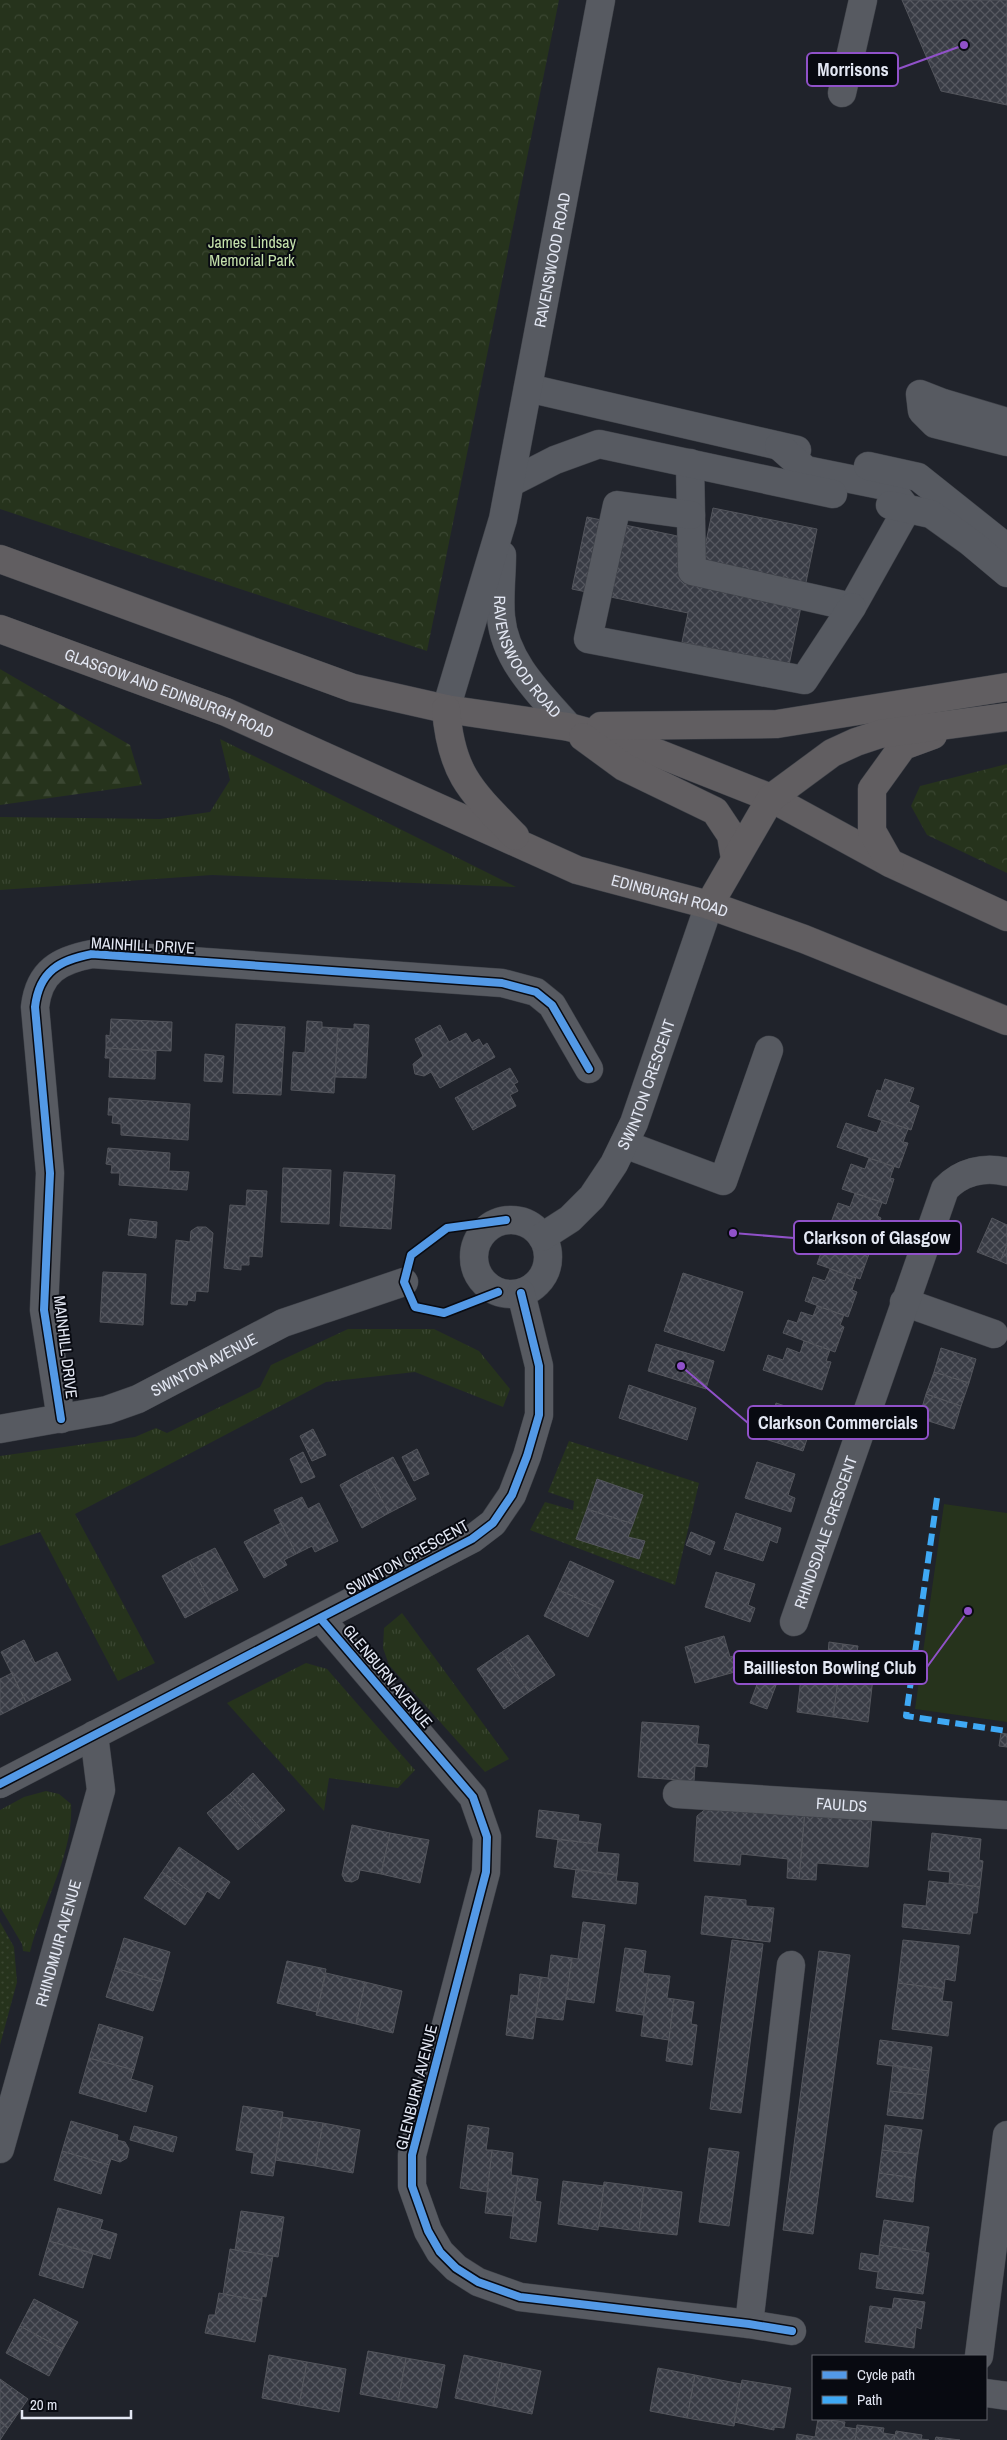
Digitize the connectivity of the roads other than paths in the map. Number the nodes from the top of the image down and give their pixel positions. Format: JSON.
{"nodes":[{"id":1,"x":601,"y":0,"type":"edge"},
{"id":2,"x":863,"y":0,"type":"edge"},
{"id":3,"x":842,"y":93,"type":"dead end"},
{"id":4,"x":528,"y":388,"type":"junction"},
{"id":5,"x":1007,"y":422,"type":"edge"},
{"id":6,"x":1007,"y":442,"type":"edge"},
{"id":7,"x":779,"y":446,"type":"junction"},
{"id":8,"x":690,"y":463,"type":"junction"},
{"id":9,"x":510,"y":483,"type":"junction"},
{"id":10,"x":907,"y":509,"type":"junction"},
{"id":11,"x":691,"y":515,"type":"junction"},
{"id":12,"x":503,"y":519,"type":"junction"},
{"id":13,"x":1007,"y":548,"type":"edge"},
{"id":14,"x":0,"y":559,"type":"edge"},
{"id":15,"x":1007,"y":573,"type":"edge"},
{"id":16,"x":852,"y":607,"type":"junction"},
{"id":17,"x":0,"y":629,"type":"edge"},
{"id":18,"x":1007,"y":687,"type":"edge"},
{"id":19,"x":446,"y":709,"type":"junction"},
{"id":20,"x":1007,"y":717,"type":"edge"},
{"id":21,"x":967,"y":722,"type":"junction"},
{"id":22,"x":569,"y":727,"type":"junction"},
{"id":23,"x":338,"y":761,"type":"joint"},
{"id":24,"x":771,"y":798,"type":"junction"},
{"id":25,"x":528,"y":849,"type":"junction"},
{"id":26,"x":735,"y":859,"type":"junction"},
{"id":27,"x":890,"y":863,"type":"junction"},
{"id":28,"x":709,"y":905,"type":"junction"},
{"id":29,"x":1007,"y":917,"type":"edge"},
{"id":30,"x":1007,"y":1021,"type":"edge"},
{"id":31,"x":769,"y":1050,"type":"dead end"},
{"id":32,"x":589,"y":1069,"type":"dead end"},
{"id":33,"x":624,"y":1144,"type":"junction"},
{"id":34,"x":1007,"y":1172,"type":"edge"},
{"id":35,"x":542,"y":1237,"type":"junction"},
{"id":36,"x":404,"y":1282,"type":"dead end"},
{"id":37,"x":521,"y":1293,"type":"junction"},
{"id":38,"x":904,"y":1302,"type":"junction"},
{"id":39,"x":994,"y":1334,"type":"dead end"},
{"id":40,"x":61,"y":1419,"type":"junction"},
{"id":41,"x":0,"y":1429,"type":"edge"},
{"id":42,"x":321,"y":1619,"type":"junction"},
{"id":43,"x":794,"y":1622,"type":"dead end"},
{"id":44,"x":94,"y":1735,"type":"junction"},
{"id":45,"x":0,"y":1784,"type":"edge"},
{"id":46,"x":677,"y":1794,"type":"dead end"},
{"id":47,"x":1007,"y":1815,"type":"edge"},
{"id":48,"x":791,"y":1965,"type":"dead end"},
{"id":49,"x":1007,"y":2135,"type":"edge"},
{"id":50,"x":0,"y":2149,"type":"edge"},
{"id":51,"x":750,"y":2324,"type":"junction"},
{"id":52,"x":792,"y":2331,"type":"dead end"},
{"id":53,"x":979,"y":2355,"type":"edge"},
{"id":54,"x":987,"y":2393,"type":"edge"},
{"id":55,"x":1007,"y":2396,"type":"edge"}],
"edges":[{"from":1,"to":4,"type":"street","name":"RAVENSWOOD ROAD"},
{"from":2,"to":3,"type":"street"},
{"from":4,"to":7,"type":"street"},
{"from":4,"to":9,"type":"street","name":"RAVENSWOOD ROAD"},
{"from":5,"to":6,"type":"street"},
{"from":7,"to":10,"type":"street"},
{"from":7,"to":13,"type":"street"},
{"from":8,"to":9,"type":"street"},
{"from":8,"to":10,"type":"street"},
{"from":8,"to":11,"type":"street"},
{"from":9,"to":12,"type":"street","name":"RAVENSWOOD ROAD"},
{"from":10,"to":15,"type":"street"},
{"from":10,"to":16,"type":"street"},
{"from":11,"to":16,"type":"street"},
{"from":11,"to":16,"type":"street"},
{"from":12,"to":19,"type":"street","name":"RAVENSWOOD ROAD"},
{"from":12,"to":22,"type":"street","name":"RAVENSWOOD ROAD"},
{"from":14,"to":19,"type":"main road"},
{"from":17,"to":23,"type":"main road","name":"GLASGOW AND EDINBURGH ROAD"},
{"from":18,"to":22,"type":"main road"},
{"from":19,"to":22,"type":"main road"},
{"from":19,"to":25,"type":"main road"},
{"from":20,"to":21,"type":"main road"},
{"from":21,"to":24,"type":"main road"},
{"from":21,"to":27,"type":"main road"},
{"from":22,"to":24,"type":"main road"},
{"from":22,"to":26,"type":"main road"},
{"from":23,"to":25,"type":"main road","name":"EDINBURGH ROAD"},
{"from":24,"to":26,"type":"main road"},
{"from":24,"to":27,"type":"main road"},
{"from":25,"to":28,"type":"main road","name":"EDINBURGH ROAD"},
{"from":26,"to":28,"type":"main road"},
{"from":27,"to":29,"type":"main road"},
{"from":28,"to":30,"type":"main road","name":"EDINBURGH ROAD"},
{"from":28,"to":33,"type":"street","name":"SWINTON CRESCENT"},
{"from":31,"to":33,"type":"street"},
{"from":32,"to":40,"type":"street","name":"MAINHILL DRIVE"},
{"from":33,"to":35,"type":"street","name":"SWINTON CRESCENT"},
{"from":34,"to":38,"type":"street","name":"RHINDSDALE CRESCENT"},
{"from":35,"to":37,"type":"street"},
{"from":35,"to":37,"type":"street"},
{"from":36,"to":40,"type":"street","name":"SWINTON AVENUE"},
{"from":37,"to":42,"type":"street","name":"SWINTON CRESCENT"},
{"from":38,"to":39,"type":"street"},
{"from":38,"to":43,"type":"street","name":"RHINDSDALE CRESCENT"},
{"from":40,"to":41,"type":"street","name":"SWINTON AVENUE"},
{"from":42,"to":44,"type":"street","name":"SWINTON CRESCENT"},
{"from":42,"to":51,"type":"street","name":"GLENBURN AVENUE"},
{"from":44,"to":45,"type":"street","name":"SWINTON CRESCENT"},
{"from":44,"to":50,"type":"street","name":"RHINDMUIR AVENUE"},
{"from":46,"to":47,"type":"street","name":"FAULDS"},
{"from":48,"to":51,"type":"street"},
{"from":49,"to":53,"type":"street"},
{"from":51,"to":52,"type":"street","name":"GLENBURN AVENUE"},
{"from":54,"to":55,"type":"street"}]}
